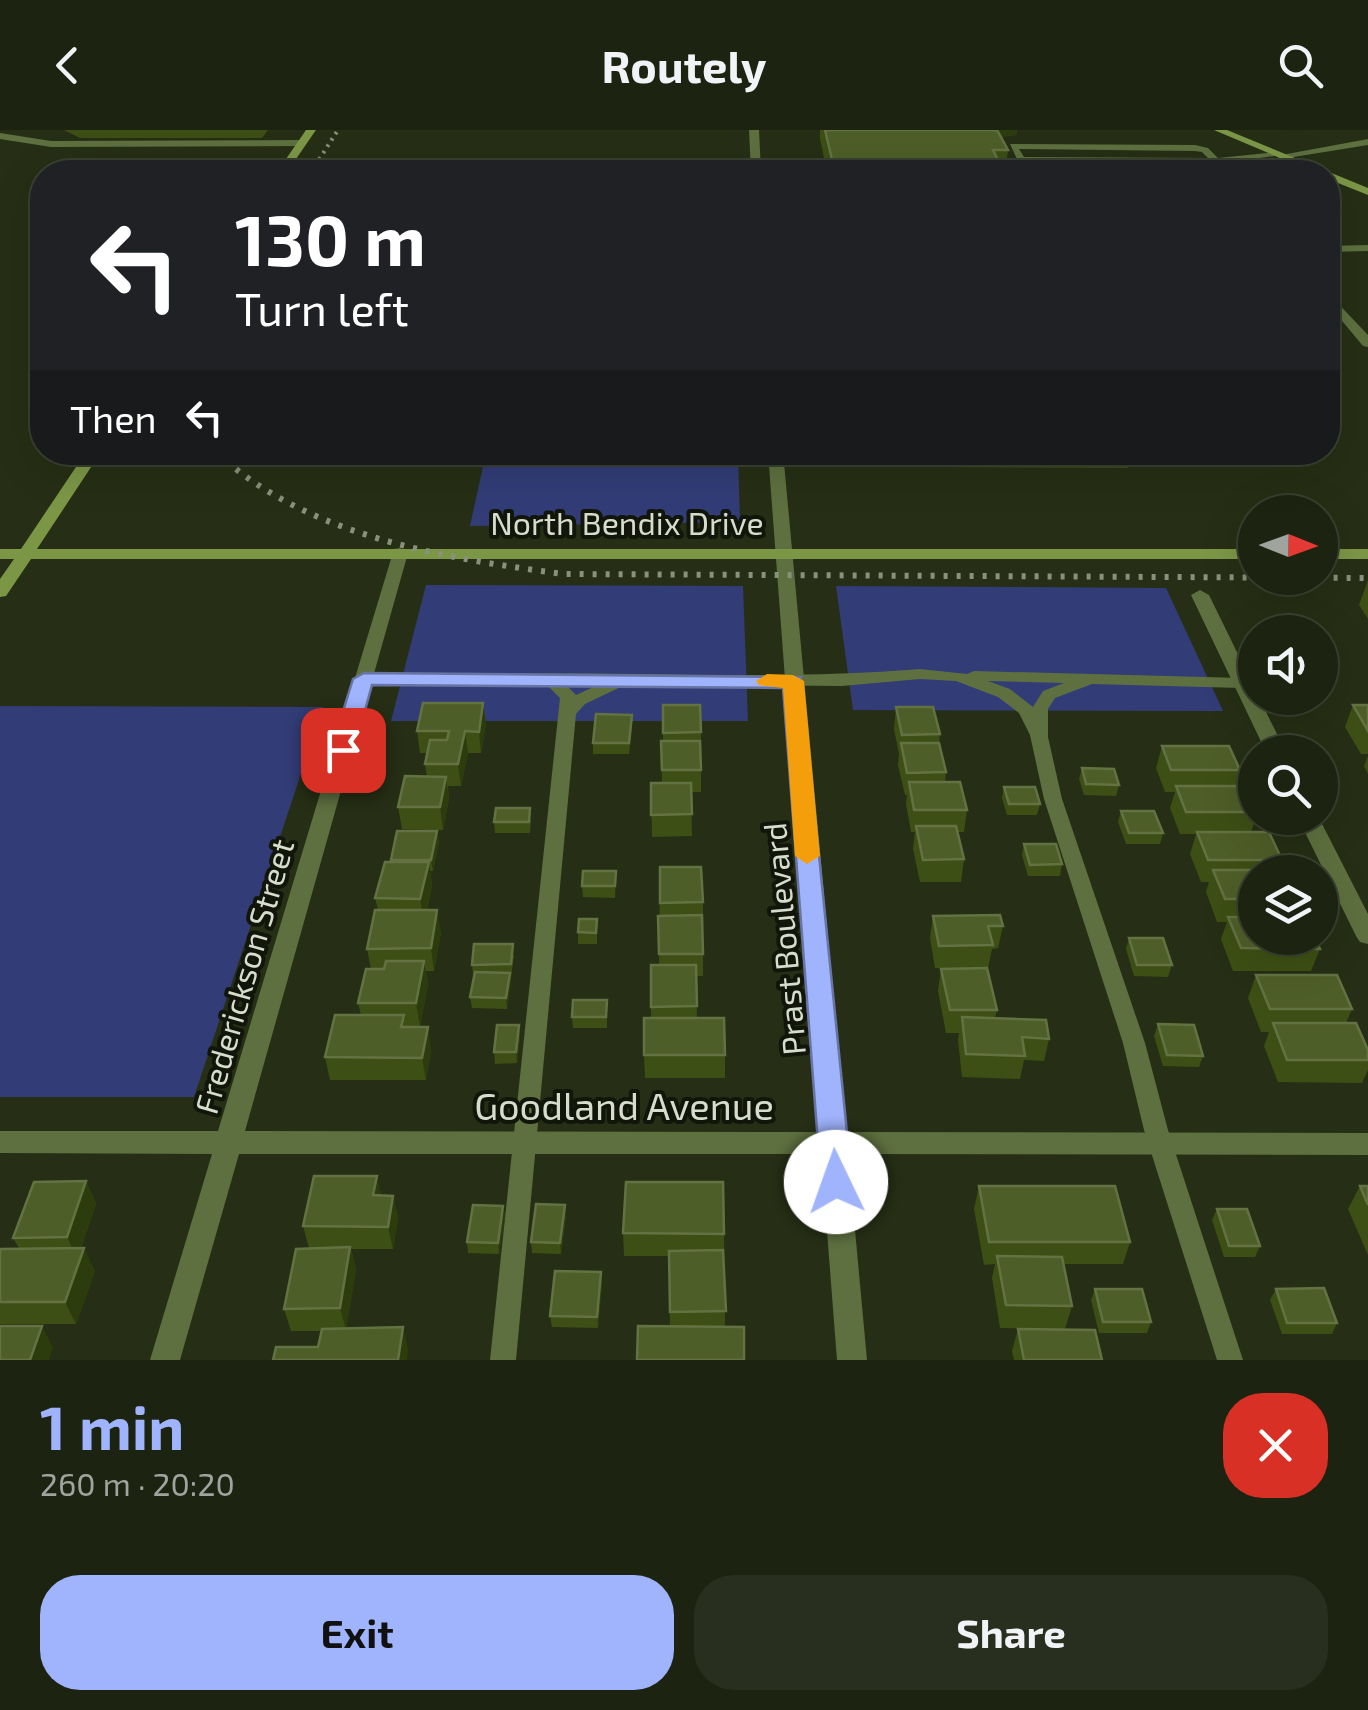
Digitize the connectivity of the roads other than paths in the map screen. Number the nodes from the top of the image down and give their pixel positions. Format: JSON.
{"nodes":[{"id":1,"x":311,"y":130,"type":"edge"},
{"id":2,"x":754,"y":130,"type":"edge"},
{"id":3,"x":1219,"y":130,"type":"edge"},
{"id":4,"x":0,"y":136,"type":"edge"},
{"id":5,"x":1368,"y":142,"type":"edge"},
{"id":6,"x":302,"y":143,"type":"junction"},
{"id":7,"x":810,"y":155,"type":"dead end"},
{"id":8,"x":1280,"y":156,"type":"junction"},
{"id":9,"x":290,"y":160,"type":"edge"},
{"id":10,"x":756,"y":160,"type":"edge"},
{"id":11,"x":811,"y":160,"type":"edge"},
{"id":12,"x":1229,"y":160,"type":"edge"},
{"id":13,"x":1290,"y":160,"type":"edge"},
{"id":14,"x":1340,"y":181,"type":"edge"},
{"id":15,"x":1368,"y":192,"type":"edge"},
{"id":16,"x":1340,"y":248,"type":"edge"},
{"id":17,"x":1368,"y":248,"type":"edge"},
{"id":18,"x":1340,"y":311,"type":"edge"},
{"id":19,"x":1352,"y":325,"type":"junction"},
{"id":20,"x":1368,"y":326,"type":"edge"},
{"id":21,"x":1368,"y":343,"type":"edge"},
{"id":22,"x":85,"y":465,"type":"edge"},
{"id":23,"x":777,"y":465,"type":"edge"},
{"id":24,"x":783,"y":552,"type":"junction"},
{"id":25,"x":400,"y":553,"type":"junction"},
{"id":26,"x":0,"y":554,"type":"edge"},
{"id":27,"x":25,"y":554,"type":"junction"},
{"id":28,"x":1238,"y":554,"type":"edge"},
{"id":29,"x":1338,"y":554,"type":"edge"},
{"id":30,"x":1368,"y":554,"type":"edge"},
{"id":31,"x":0,"y":592,"type":"edge"},
{"id":32,"x":1200,"y":595,"type":"dead end"},
{"id":33,"x":1238,"y":674,"type":"edge"},
{"id":34,"x":958,"y":676,"type":"junction"},
{"id":35,"x":535,"y":678,"type":"junction"},
{"id":36,"x":364,"y":679,"type":"junction"},
{"id":37,"x":624,"y":679,"type":"junction"},
{"id":38,"x":1088,"y":680,"type":"junction"},
{"id":39,"x":793,"y":681,"type":"junction"},
{"id":40,"x":1238,"y":682,"type":"edge"},
{"id":41,"x":568,"y":712,"type":"junction"},
{"id":42,"x":1039,"y":737,"type":"junction"},
{"id":43,"x":1317,"y":835,"type":"edge"},
{"id":44,"x":1368,"y":936,"type":"edge"},
{"id":45,"x":229,"y":1140,"type":"junction"},
{"id":46,"x":0,"y":1142,"type":"edge"},
{"id":47,"x":522,"y":1142,"type":"junction"},
{"id":48,"x":835,"y":1143,"type":"junction"},
{"id":49,"x":1162,"y":1144,"type":"junction"},
{"id":50,"x":1368,"y":1144,"type":"edge"},
{"id":51,"x":165,"y":1360,"type":"edge"},
{"id":52,"x":503,"y":1360,"type":"edge"},
{"id":53,"x":852,"y":1360,"type":"edge"},
{"id":54,"x":1230,"y":1360,"type":"edge"}],
"edges":[{"from":1,"to":6,"type":"street"},
{"from":2,"to":10,"type":"street"},
{"from":3,"to":8,"type":"street"},
{"from":4,"to":6,"type":"lane"},
{"from":5,"to":8,"type":"street"},
{"from":6,"to":9,"type":"street"},
{"from":7,"to":11,"type":"lane"},
{"from":8,"to":12,"type":"lane"},
{"from":8,"to":13,"type":"street"},
{"from":14,"to":15,"type":"street"},
{"from":16,"to":17,"type":"lane"},
{"from":18,"to":19,"type":"street"},
{"from":19,"to":20,"type":"street"},
{"from":19,"to":21,"type":"street"},
{"from":22,"to":27,"type":"street"},
{"from":23,"to":24,"type":"street","name":"Prast Boulevard"},
{"from":24,"to":25,"type":"street","name":"North Bendix Drive"},
{"from":24,"to":28,"type":"street","name":"North Bendix Drive"},
{"from":24,"to":39,"type":"street","name":"Prast Boulevard"},
{"from":25,"to":27,"type":"street","name":"North Bendix Drive"},
{"from":25,"to":36,"type":"street","name":"Frederickson Street"},
{"from":26,"to":27,"type":"street","name":"North Bendix Drive"},
{"from":27,"to":31,"type":"street"},
{"from":29,"to":30,"type":"street"},
{"from":32,"to":33,"type":"street"},
{"from":34,"to":38,"type":"lane"},
{"from":34,"to":39,"type":"lane"},
{"from":34,"to":42,"type":"lane"},
{"from":35,"to":36,"type":"lane"},
{"from":35,"to":37,"type":"lane"},
{"from":35,"to":41,"type":"lane"},
{"from":36,"to":45,"type":"street","name":"Frederickson Street"},
{"from":37,"to":39,"type":"lane"},
{"from":37,"to":41,"type":"lane"},
{"from":38,"to":40,"type":"lane"},
{"from":38,"to":42,"type":"lane"},
{"from":39,"to":48,"type":"street","name":"Prast Boulevard"},
{"from":41,"to":47,"type":"lane"},
{"from":42,"to":49,"type":"lane"},
{"from":43,"to":44,"type":"street"},
{"from":45,"to":46,"type":"street","name":"Goodland Avenue"},
{"from":45,"to":47,"type":"street","name":"Goodland Avenue"},
{"from":45,"to":51,"type":"street","name":"Frederickson Street"},
{"from":47,"to":48,"type":"street","name":"Goodland Avenue"},
{"from":47,"to":52,"type":"lane"},
{"from":48,"to":49,"type":"street","name":"Goodland Avenue"},
{"from":48,"to":53,"type":"street","name":"Prast Boulevard"},
{"from":49,"to":50,"type":"street","name":"Goodland Avenue"},
{"from":49,"to":54,"type":"lane"}]}
